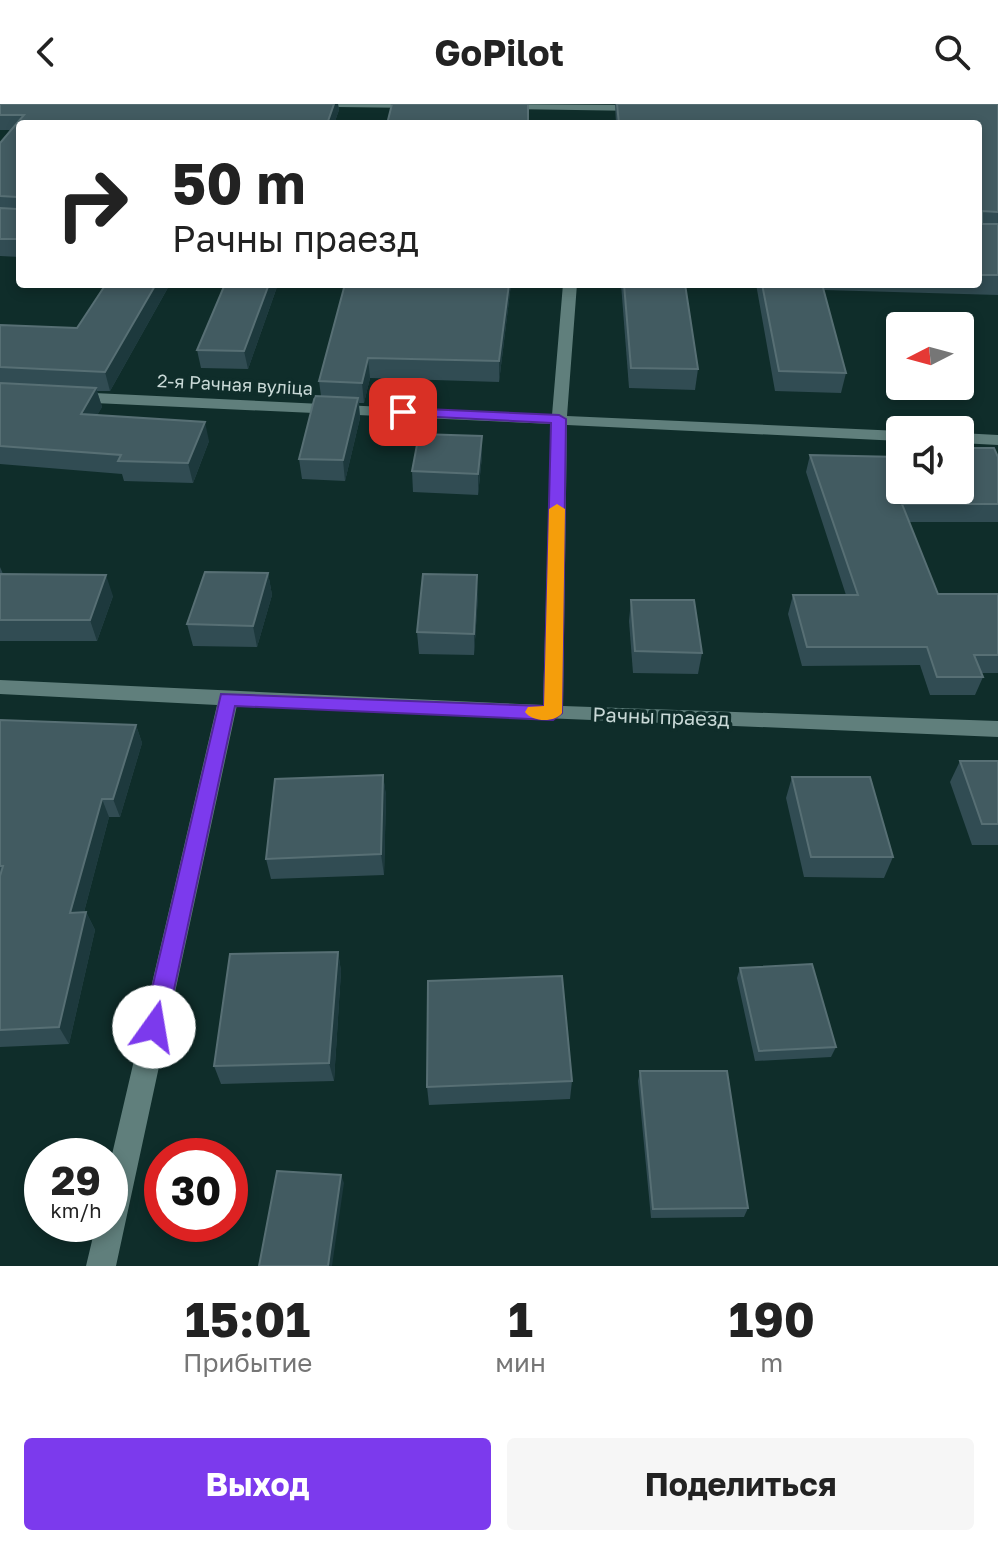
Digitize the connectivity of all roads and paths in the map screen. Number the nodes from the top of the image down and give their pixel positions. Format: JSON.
{"nodes":[{"id":1,"x":337,"y":104,"type":"edge"},
{"id":2,"x":427,"y":105,"type":"edge"},
{"id":3,"x":488,"y":106,"type":"edge"},
{"id":4,"x":563,"y":107,"type":"junction"},
{"id":5,"x":656,"y":108,"type":"edge"},
{"id":6,"x":565,"y":120,"type":"edge"},
{"id":7,"x":570,"y":288,"type":"edge"},
{"id":8,"x":64,"y":397,"type":"edge"},
{"id":9,"x":559,"y":419,"type":"junction"},
{"id":10,"x":886,"y":435,"type":"edge"},
{"id":11,"x":974,"y":439,"type":"edge"},
{"id":12,"x":998,"y":440,"type":"edge"},
{"id":13,"x":0,"y":687,"type":"edge"},
{"id":14,"x":228,"y":699,"type":"junction"},
{"id":15,"x":553,"y":713,"type":"junction"},
{"id":16,"x":998,"y":729,"type":"edge"},
{"id":17,"x":101,"y":1266,"type":"edge"}],
"edges":[{"from":1,"to":2,"type":"street"},
{"from":3,"to":4,"type":"street"},
{"from":4,"to":5,"type":"street"},
{"from":4,"to":6,"type":"street"},
{"from":7,"to":9,"type":"street"},
{"from":8,"to":9,"type":"street","name":"2-я Рачная вуліца"},
{"from":9,"to":10,"type":"street","name":"2-я Рачная вуліца"},
{"from":9,"to":15,"type":"street"},
{"from":11,"to":12,"type":"street"},
{"from":13,"to":14,"type":"street","name":"Рачны праезд"},
{"from":14,"to":15,"type":"street","name":"Рачны праезд"},
{"from":14,"to":17,"type":"street"},
{"from":15,"to":16,"type":"street","name":"Рачны праезд"}]}
